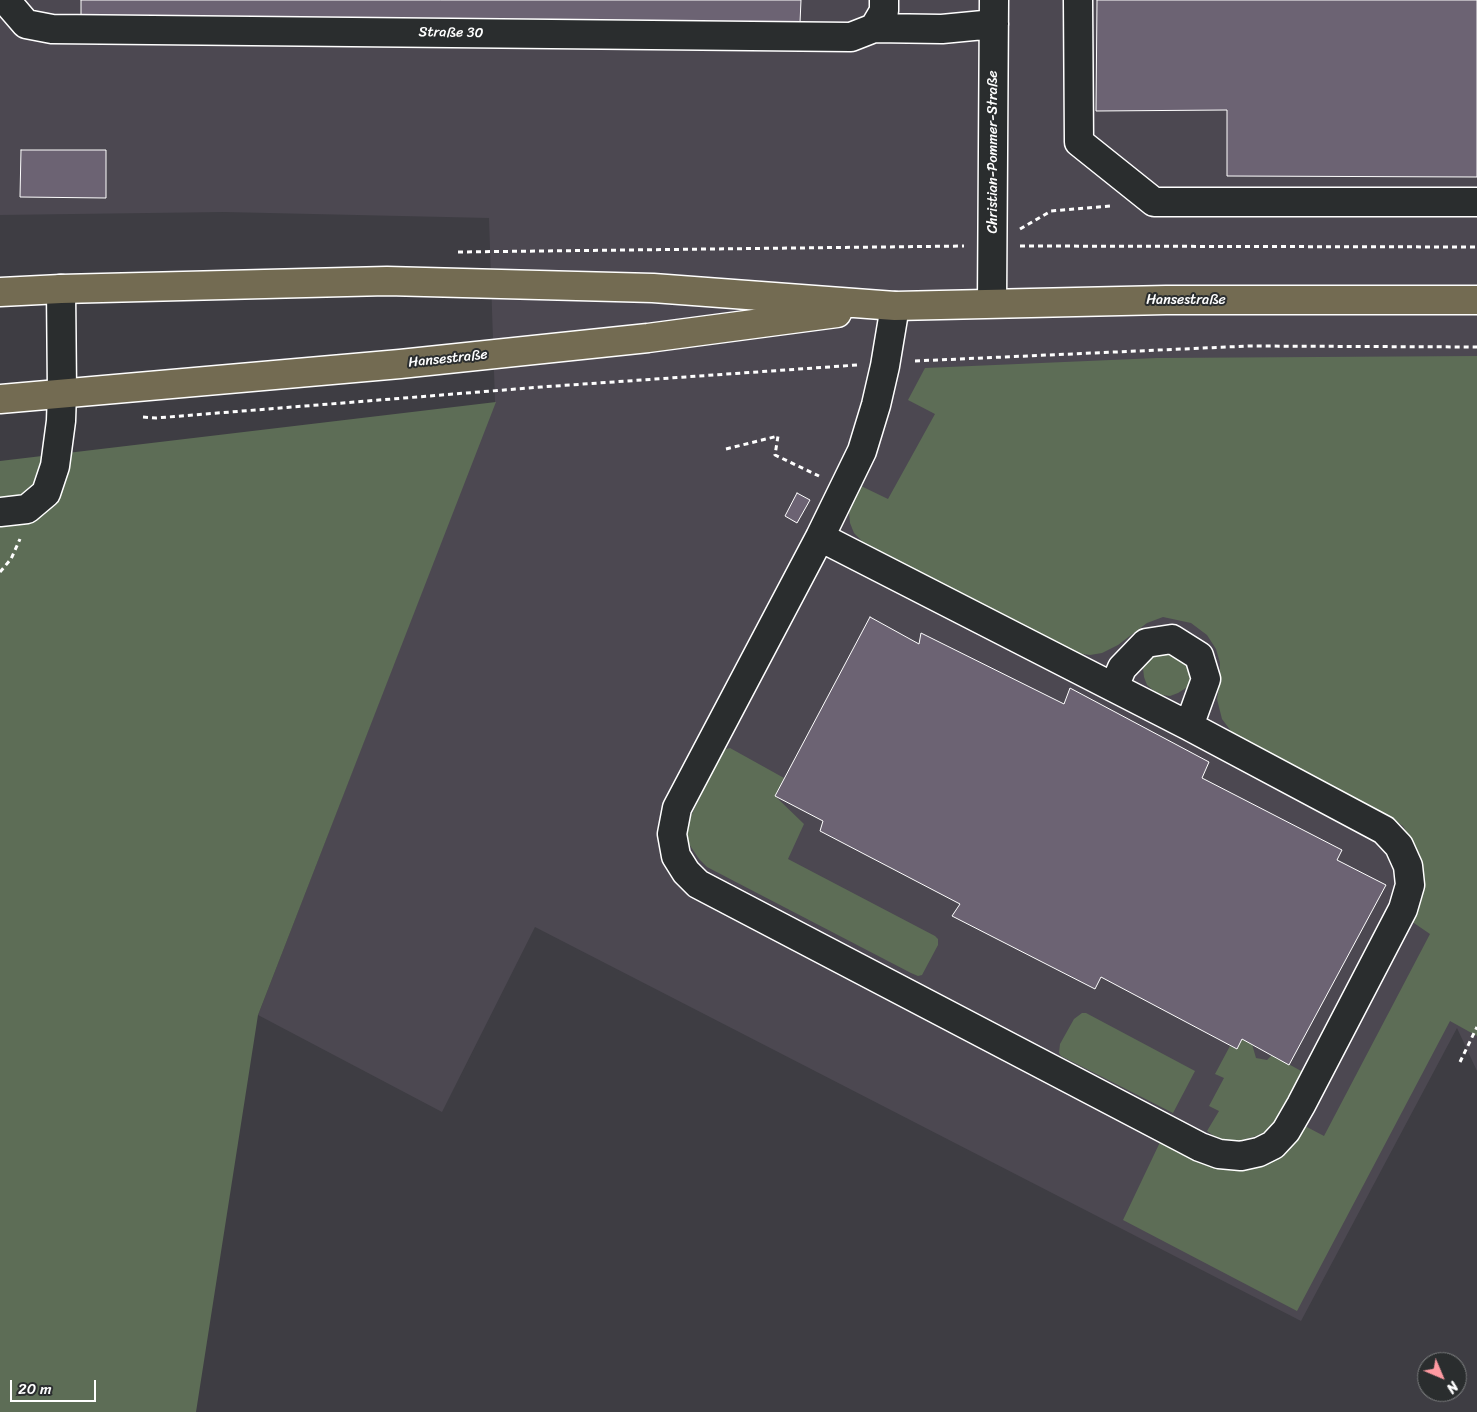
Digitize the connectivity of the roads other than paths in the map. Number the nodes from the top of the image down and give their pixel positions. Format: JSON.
{"nodes":[{"id":1,"x":8,"y":0,"type":"edge"},
{"id":2,"x":884,"y":0,"type":"edge"},
{"id":3,"x":1078,"y":0,"type":"edge"},
{"id":4,"x":994,"y":12,"type":"edge"},
{"id":5,"x":874,"y":28,"type":"junction"},
{"id":6,"x":1477,"y":202,"type":"edge"},
{"id":7,"x":62,"y":289,"type":"junction"},
{"id":8,"x":0,"y":292,"type":"edge"},
{"id":9,"x":1477,"y":300,"type":"edge"},
{"id":10,"x":992,"y":303,"type":"junction"},
{"id":11,"x":895,"y":306,"type":"junction"},
{"id":12,"x":62,"y":392,"type":"junction"},
{"id":13,"x":0,"y":399,"type":"edge"},
{"id":14,"x":0,"y":512,"type":"edge"},
{"id":15,"x":820,"y":537,"type":"junction"},
{"id":16,"x":1114,"y":687,"type":"junction"},
{"id":17,"x":1189,"y":726,"type":"junction"}],
"edges":[{"from":1,"to":5,"type":"street","name":"Straße 30"},
{"from":2,"to":5,"type":"street"},
{"from":3,"to":6,"type":"street"},
{"from":4,"to":5,"type":"street"},
{"from":4,"to":10,"type":"street","name":"Christian-Pommer-Straße"},
{"from":7,"to":8,"type":"main road","name":"Hansestraße"},
{"from":7,"to":11,"type":"main road","name":"Hansestraße"},
{"from":7,"to":12,"type":"street"},
{"from":9,"to":10,"type":"main road","name":"Hansestraße"},
{"from":10,"to":11,"type":"main road","name":"Hansestraße"},
{"from":11,"to":12,"type":"main road","name":"Hansestraße"},
{"from":11,"to":15,"type":"street"},
{"from":12,"to":13,"type":"main road","name":"Hansestraße"},
{"from":12,"to":14,"type":"street"},
{"from":15,"to":16,"type":"street"},
{"from":15,"to":17,"type":"street"},
{"from":16,"to":17,"type":"street"},
{"from":16,"to":17,"type":"street"}]}
